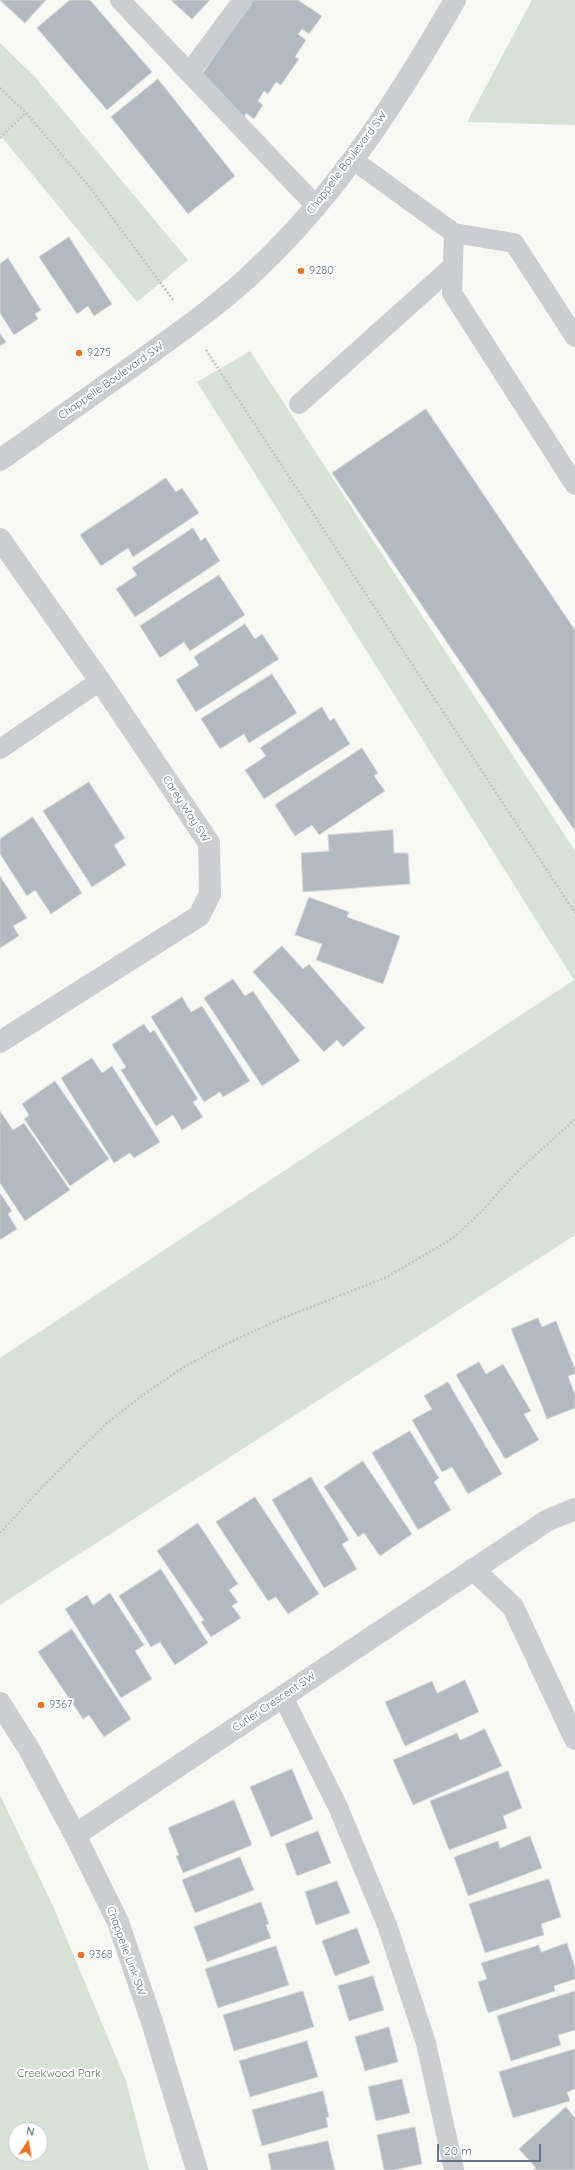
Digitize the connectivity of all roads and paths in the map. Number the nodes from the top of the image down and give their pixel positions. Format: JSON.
{"nodes":[{"id":1,"x":120,"y":0,"type":"edge"},
{"id":2,"x":244,"y":0,"type":"edge"},
{"id":3,"x":455,"y":0,"type":"edge"},
{"id":4,"x":190,"y":73,"type":"junction"},
{"id":5,"x":0,"y":88,"type":"edge"},
{"id":6,"x":26,"y":113,"type":"junction"},
{"id":7,"x":0,"y":138,"type":"edge"},
{"id":8,"x":353,"y":160,"type":"junction"},
{"id":9,"x":317,"y":207,"type":"junction"},
{"id":10,"x":454,"y":233,"type":"junction"},
{"id":11,"x":453,"y":266,"type":"junction"},
{"id":12,"x":168,"y":290,"type":"dead end"},
{"id":13,"x":575,"y":337,"type":"edge"},
{"id":14,"x":209,"y":355,"type":"dead end"},
{"id":15,"x":299,"y":404,"type":"dead end"},
{"id":16,"x":0,"y":460,"type":"edge"},
{"id":17,"x":575,"y":486,"type":"edge"},
{"id":18,"x":0,"y":539,"type":"edge"},
{"id":19,"x":100,"y":681,"type":"junction"},
{"id":20,"x":0,"y":750,"type":"edge"},
{"id":21,"x":575,"y":913,"type":"edge"},
{"id":22,"x":0,"y":1042,"type":"edge"},
{"id":23,"x":575,"y":1119,"type":"edge"},
{"id":24,"x":575,"y":1509,"type":"edge"},
{"id":25,"x":0,"y":1533,"type":"edge"},
{"id":26,"x":473,"y":1569,"type":"junction"},
{"id":27,"x":283,"y":1696,"type":"junction"},
{"id":28,"x":0,"y":1703,"type":"edge"},
{"id":29,"x":575,"y":1739,"type":"edge"},
{"id":30,"x":75,"y":1835,"type":"junction"},
{"id":31,"x":197,"y":2170,"type":"edge"},
{"id":32,"x":454,"y":2170,"type":"edge"}],
"edges":[{"from":1,"to":4,"type":"lane"},
{"from":2,"to":4,"type":"lane"},
{"from":3,"to":8,"type":"street","name":"Chappelle Boulevard SW"},
{"from":4,"to":9,"type":"lane"},
{"from":5,"to":6,"type":"path"},
{"from":6,"to":7,"type":"path"},
{"from":6,"to":12,"type":"path"},
{"from":8,"to":9,"type":"street","name":"Chappelle Boulevard SW"},
{"from":8,"to":10,"type":"lane"},
{"from":9,"to":16,"type":"street","name":"Chappelle Boulevard SW"},
{"from":10,"to":11,"type":"lane"},
{"from":10,"to":13,"type":"lane"},
{"from":11,"to":15,"type":"lane"},
{"from":11,"to":17,"type":"lane"},
{"from":14,"to":21,"type":"path"},
{"from":18,"to":19,"type":"street","name":"Carey Way SW"},
{"from":19,"to":20,"type":"lane"},
{"from":19,"to":22,"type":"street","name":"Carey Way SW"},
{"from":23,"to":25,"type":"path"},
{"from":24,"to":26,"type":"street","name":"Cutler Crescent SW"},
{"from":26,"to":27,"type":"street","name":"Cutler Crescent SW"},
{"from":26,"to":29,"type":"street"},
{"from":27,"to":30,"type":"street","name":"Cutler Crescent SW"},
{"from":27,"to":32,"type":"lane"},
{"from":28,"to":30,"type":"street","name":"Chappelle Link SW"},
{"from":30,"to":31,"type":"street","name":"Chappelle Link SW"}]}
